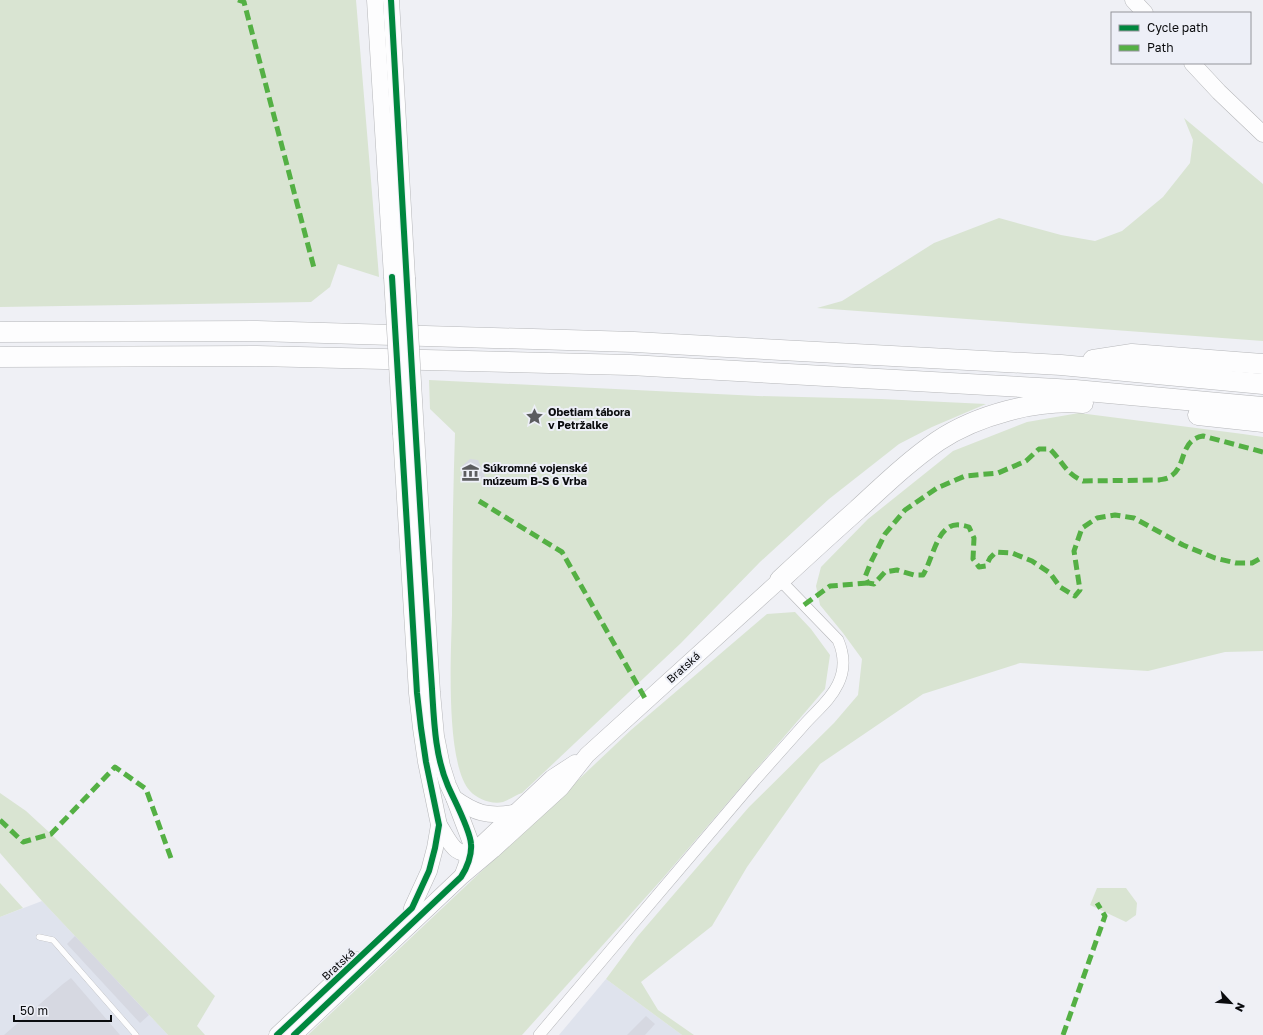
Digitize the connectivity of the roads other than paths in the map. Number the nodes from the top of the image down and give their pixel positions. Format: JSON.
{"nodes":[{"id":1,"x":375,"y":0,"type":"edge"},
{"id":2,"x":391,"y":0,"type":"edge"},
{"id":3,"x":1133,"y":0,"type":"edge"},
{"id":4,"x":1144,"y":12,"type":"edge"},
{"id":5,"x":1193,"y":64,"type":"edge"},
{"id":6,"x":1263,"y":134,"type":"edge"},
{"id":7,"x":399,"y":277,"type":"junction"},
{"id":8,"x":0,"y":332,"type":"edge"},
{"id":9,"x":0,"y":357,"type":"edge"},
{"id":10,"x":1061,"y":364,"type":"junction"},
{"id":11,"x":1263,"y":364,"type":"edge"},
{"id":12,"x":1263,"y":384,"type":"edge"},
{"id":13,"x":1263,"y":407,"type":"edge"},
{"id":14,"x":1263,"y":422,"type":"edge"},
{"id":15,"x":409,"y":434,"type":"junction"},
{"id":16,"x":780,"y":580,"type":"junction"},
{"id":17,"x":587,"y":755,"type":"junction"},
{"id":18,"x":454,"y":798,"type":"junction"},
{"id":19,"x":514,"y":813,"type":"junction"},
{"id":20,"x":439,"y":825,"type":"junction"},
{"id":21,"x":493,"y":850,"type":"junction"},
{"id":22,"x":470,"y":855,"type":"junction"},
{"id":23,"x":461,"y":877,"type":"junction"},
{"id":24,"x":412,"y":908,"type":"junction"},
{"id":25,"x":39,"y":937,"type":"dead end"},
{"id":26,"x":136,"y":1035,"type":"edge"},
{"id":27,"x":277,"y":1035,"type":"edge"},
{"id":28,"x":294,"y":1035,"type":"edge"},
{"id":29,"x":539,"y":1035,"type":"edge"}],
"edges":[{"from":1,"to":7,"type":"main road"},
{"from":2,"to":7,"type":"main road"},
{"from":3,"to":4,"type":"main road"},
{"from":5,"to":6,"type":"main road"},
{"from":7,"to":15,"type":"main road","bridge":true},
{"from":8,"to":10,"type":"highway"},
{"from":9,"to":13,"type":"highway"},
{"from":10,"to":11,"type":"highway"},
{"from":10,"to":12,"type":"highway"},
{"from":14,"to":16,"type":"highway"},
{"from":15,"to":18,"type":"main road"},
{"from":15,"to":20,"type":"main road"},
{"from":16,"to":17,"type":"main road","name":"Bratská"},
{"from":16,"to":29,"type":"street"},
{"from":17,"to":19,"type":"main road","name":"Bratská"},
{"from":17,"to":21,"type":"main road","name":"Bratská"},
{"from":18,"to":19,"type":"main road"},
{"from":18,"to":22,"type":"main road"},
{"from":19,"to":22,"type":"main road","name":"Bratská"},
{"from":20,"to":22,"type":"main road"},
{"from":20,"to":24,"type":"main road"},
{"from":21,"to":22,"type":"main road"},
{"from":21,"to":23,"type":"main road","name":"Bratská"},
{"from":22,"to":23,"type":"main road"},
{"from":22,"to":24,"type":"main road","name":"Bratská"},
{"from":23,"to":28,"type":"main road","name":"Bratská"},
{"from":24,"to":27,"type":"main road","name":"Bratská"},
{"from":25,"to":26,"type":"lane"}]}
